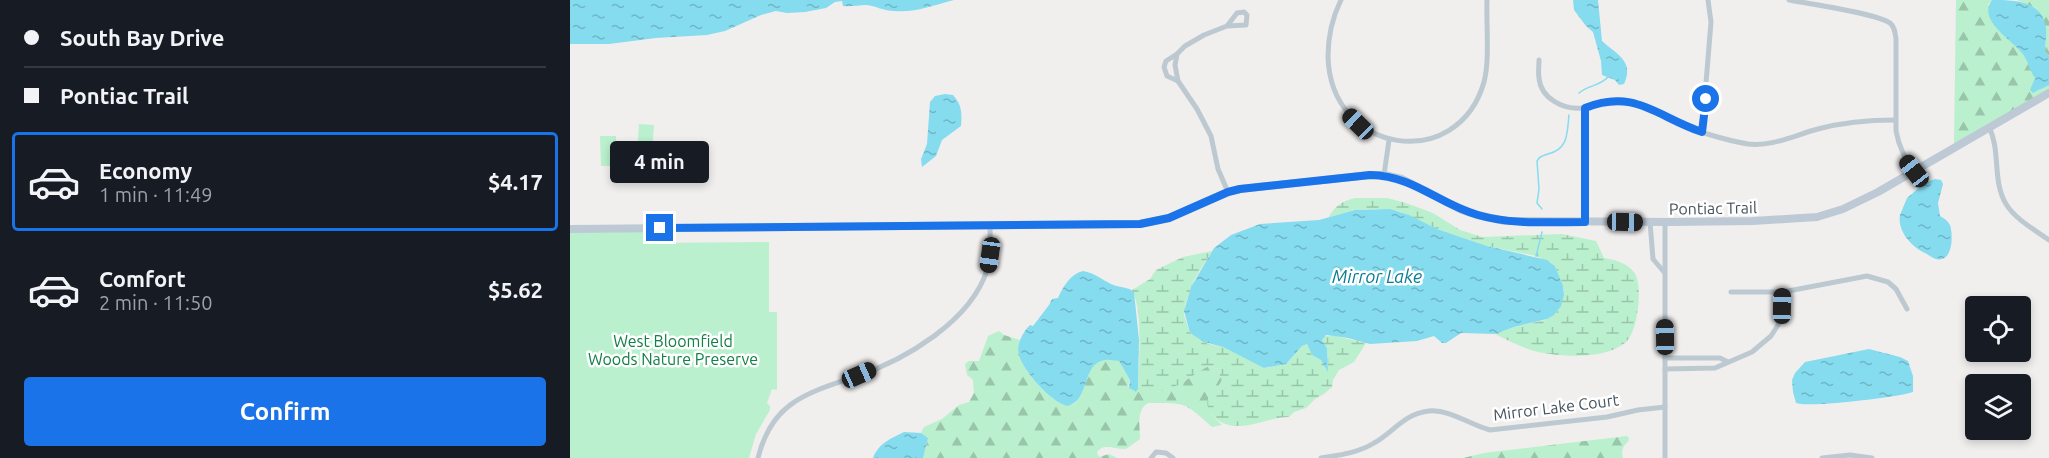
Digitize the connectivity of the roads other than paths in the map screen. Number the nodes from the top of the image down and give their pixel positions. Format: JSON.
{"nodes":[{"id":1,"x":1341,"y":0,"type":"edge"},
{"id":2,"x":1487,"y":0,"type":"edge"},
{"id":3,"x":1708,"y":0,"type":"edge"},
{"id":4,"x":1790,"y":0,"type":"edge"},
{"id":5,"x":1227,"y":26,"type":"dead end"},
{"id":6,"x":1177,"y":54,"type":"junction"},
{"id":7,"x":1539,"y":60,"type":"dead end"},
{"id":8,"x":1178,"y":81,"type":"junction"},
{"id":9,"x":2049,"y":93,"type":"edge"},
{"id":10,"x":1585,"y":108,"type":"junction"},
{"id":11,"x":1895,"y":120,"type":"junction"},
{"id":12,"x":1989,"y":127,"type":"junction"},
{"id":13,"x":1702,"y":132,"type":"junction"},
{"id":14,"x":1389,"y":140,"type":"junction"},
{"id":15,"x":1914,"y":171,"type":"junction"},
{"id":16,"x":1384,"y":175,"type":"junction"},
{"id":17,"x":1228,"y":192,"type":"junction"},
{"id":18,"x":1585,"y":222,"type":"junction"},
{"id":19,"x":1650,"y":222,"type":"junction"},
{"id":20,"x":1665,"y":222,"type":"junction"},
{"id":21,"x":990,"y":225,"type":"junction"},
{"id":22,"x":570,"y":229,"type":"edge"},
{"id":23,"x":2049,"y":240,"type":"edge"},
{"id":24,"x":1664,"y":272,"type":"junction"},
{"id":25,"x":1731,"y":292,"type":"dead end"},
{"id":26,"x":1783,"y":292,"type":"junction"},
{"id":27,"x":1906,"y":309,"type":"dead end"},
{"id":28,"x":1665,"y":358,"type":"junction"},
{"id":29,"x":1702,"y":358,"type":"junction"},
{"id":30,"x":1728,"y":362,"type":"junction"},
{"id":31,"x":1703,"y":368,"type":"junction"},
{"id":32,"x":1665,"y":369,"type":"junction"},
{"id":33,"x":1665,"y":407,"type":"junction"},
{"id":34,"x":758,"y":458,"type":"edge"},
{"id":35,"x":1151,"y":458,"type":"edge"},
{"id":36,"x":1173,"y":458,"type":"edge"},
{"id":37,"x":1321,"y":458,"type":"edge"},
{"id":38,"x":1665,"y":458,"type":"edge"},
{"id":39,"x":1822,"y":458,"type":"edge"},
{"id":40,"x":1872,"y":458,"type":"edge"}],
"edges":[{"from":1,"to":14,"type":"street"},
{"from":2,"to":14,"type":"street"},
{"from":3,"to":13,"type":"street"},
{"from":4,"to":11,"type":"street"},
{"from":5,"to":6,"type":"street"},
{"from":6,"to":8,"type":"street"},
{"from":6,"to":8,"type":"street"},
{"from":7,"to":10,"type":"street"},
{"from":8,"to":17,"type":"street"},
{"from":9,"to":12,"type":"main road","name":"Pontiac Trail"},
{"from":10,"to":13,"type":"street"},
{"from":10,"to":18,"type":"street"},
{"from":11,"to":13,"type":"street"},
{"from":11,"to":15,"type":"street"},
{"from":12,"to":15,"type":"main road","name":"Pontiac Trail"},
{"from":12,"to":23,"type":"street"},
{"from":14,"to":16,"type":"street"},
{"from":15,"to":20,"type":"main road","name":"Pontiac Trail"},
{"from":16,"to":17,"type":"main road","name":"Pontiac Trail"},
{"from":16,"to":18,"type":"main road","name":"Pontiac Trail"},
{"from":17,"to":21,"type":"main road","name":"Pontiac Trail"},
{"from":18,"to":19,"type":"main road","name":"Pontiac Trail"},
{"from":19,"to":20,"type":"main road","name":"Pontiac Trail"},
{"from":19,"to":24,"type":"street"},
{"from":20,"to":24,"type":"street"},
{"from":21,"to":22,"type":"main road","name":"Pontiac Trail"},
{"from":21,"to":34,"type":"street"},
{"from":24,"to":28,"type":"street"},
{"from":25,"to":26,"type":"street"},
{"from":26,"to":27,"type":"street"},
{"from":26,"to":30,"type":"street"},
{"from":28,"to":29,"type":"street"},
{"from":28,"to":32,"type":"street"},
{"from":29,"to":30,"type":"street"},
{"from":29,"to":31,"type":"street"},
{"from":30,"to":31,"type":"street"},
{"from":31,"to":32,"type":"street"},
{"from":32,"to":33,"type":"street"},
{"from":33,"to":37,"type":"street","name":"Mirror Lake Court"},
{"from":33,"to":38,"type":"street"},
{"from":35,"to":36,"type":"street"},
{"from":39,"to":40,"type":"street"}]}
